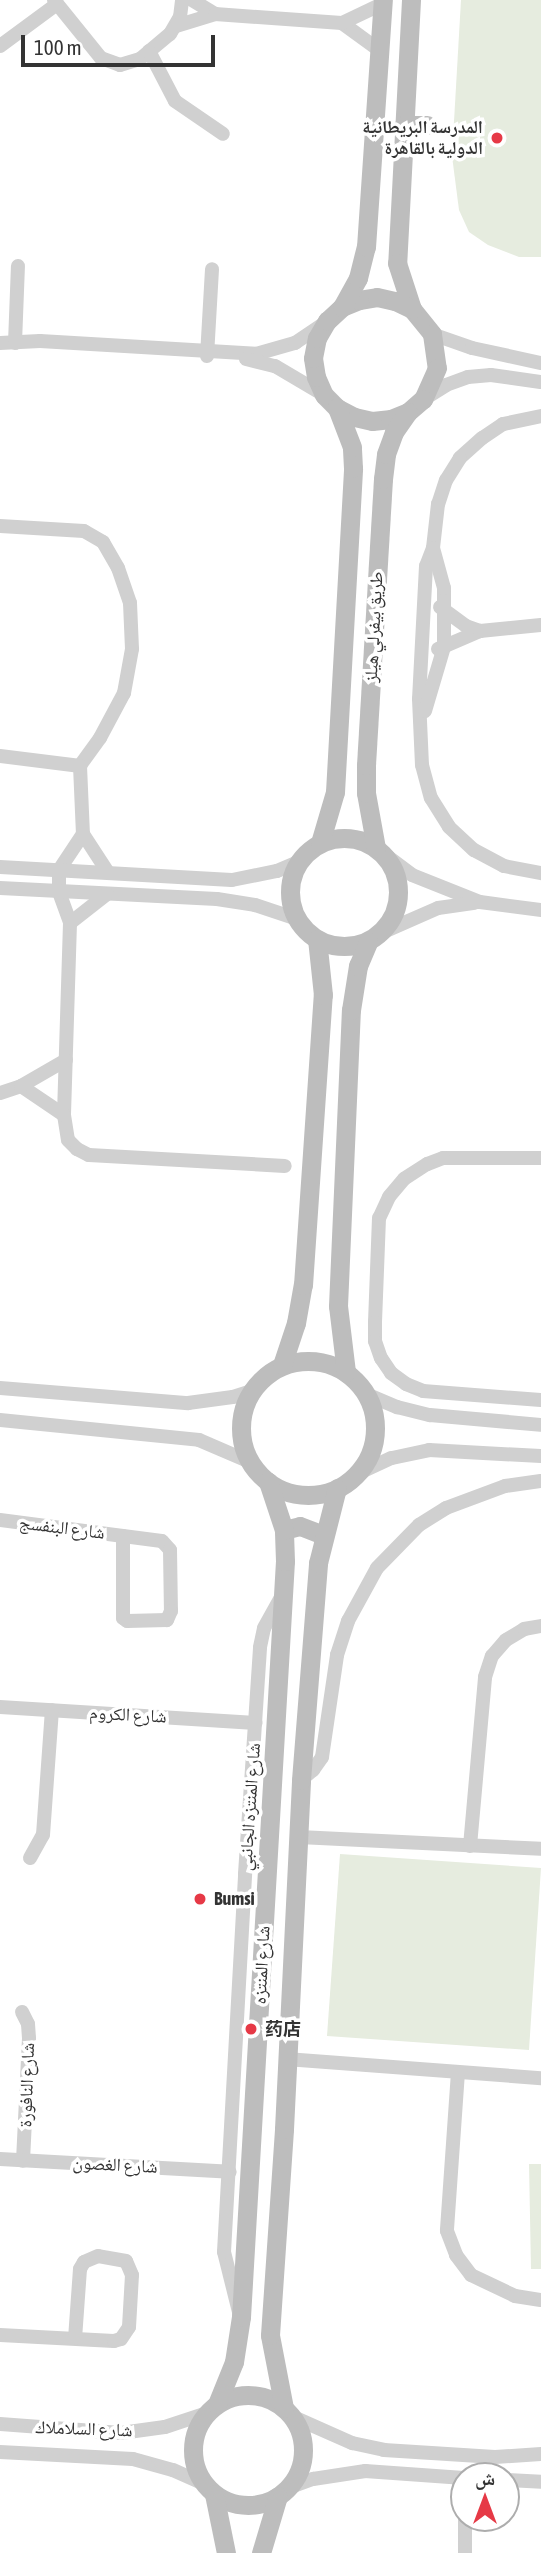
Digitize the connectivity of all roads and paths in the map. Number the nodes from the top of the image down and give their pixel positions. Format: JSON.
{"nodes":[{"id":1,"x":182,"y":0,"type":"edge"},
{"id":2,"x":192,"y":0,"type":"edge"},
{"id":3,"x":411,"y":0,"type":"edge"},
{"id":4,"x":56,"y":2,"type":"edge"},
{"id":5,"x":382,"y":2,"type":"edge"},
{"id":6,"x":215,"y":14,"type":"junction"},
{"id":7,"x":342,"y":23,"type":"junction"},
{"id":8,"x":176,"y":26,"type":"junction"},
{"id":9,"x":0,"y":46,"type":"edge"},
{"id":10,"x":379,"y":50,"type":"junction"},
{"id":11,"x":149,"y":51,"type":"junction"},
{"id":12,"x":404,"y":125,"type":"junction"},
{"id":13,"x":427,"y":125,"type":"dead end"},
{"id":14,"x":223,"y":134,"type":"dead end"},
{"id":15,"x":18,"y":266,"type":"dead end"},
{"id":16,"x":212,"y":269,"type":"dead end"},
{"id":17,"x":342,"y":307,"type":"junction"},
{"id":18,"x":412,"y":309,"type":"junction"},
{"id":19,"x":327,"y":321,"type":"junction"},
{"id":20,"x":432,"y":334,"type":"junction"},
{"id":21,"x":7,"y":343,"type":"edge"},
{"id":22,"x":207,"y":354,"type":"junction"},
{"id":23,"x":541,"y":363,"type":"edge"},
{"id":24,"x":541,"y":382,"type":"edge"},
{"id":25,"x":331,"y":402,"type":"junction"},
{"id":26,"x":416,"y":405,"type":"junction"},
{"id":27,"x":541,"y":416,"type":"edge"},
{"id":28,"x":0,"y":526,"type":"edge"},
{"id":29,"x":433,"y":548,"type":"junction"},
{"id":30,"x":423,"y":609,"type":"junction"},
{"id":31,"x":445,"y":609,"type":"junction"},
{"id":32,"x":541,"y":625,"type":"edge"},
{"id":33,"x":480,"y":631,"type":"junction"},
{"id":34,"x":421,"y":645,"type":"junction"},
{"id":35,"x":444,"y":648,"type":"junction"},
{"id":36,"x":422,"y":731,"type":"junction"},
{"id":37,"x":0,"y":756,"type":"edge"},
{"id":38,"x":80,"y":766,"type":"junction"},
{"id":39,"x":83,"y":834,"type":"junction"},
{"id":40,"x":320,"y":844,"type":"junction"},
{"id":41,"x":379,"y":850,"type":"junction"},
{"id":42,"x":300,"y":861,"type":"junction"},
{"id":43,"x":0,"y":867,"type":"edge"},
{"id":44,"x":59,"y":870,"type":"junction"},
{"id":45,"x":107,"y":871,"type":"junction"},
{"id":46,"x":541,"y":873,"type":"edge"},
{"id":47,"x":0,"y":888,"type":"edge"},
{"id":48,"x":59,"y":892,"type":"junction"},
{"id":49,"x":107,"y":894,"type":"junction"},
{"id":50,"x":480,"y":902,"type":"junction"},
{"id":51,"x":541,"y":910,"type":"edge"},
{"id":52,"x":297,"y":919,"type":"junction"},
{"id":53,"x":70,"y":923,"type":"junction"},
{"id":54,"x":374,"y":937,"type":"junction"},
{"id":55,"x":317,"y":939,"type":"junction"},
{"id":56,"x":66,"y":1060,"type":"junction"},
{"id":57,"x":21,"y":1086,"type":"junction"},
{"id":58,"x":0,"y":1093,"type":"edge"},
{"id":59,"x":64,"y":1115,"type":"junction"},
{"id":60,"x":541,"y":1158,"type":"edge"},
{"id":61,"x":285,"y":1166,"type":"dead end"},
{"id":62,"x":282,"y":1365,"type":"junction"},
{"id":63,"x":346,"y":1372,"type":"junction"},
{"id":64,"x":0,"y":1388,"type":"edge"},
{"id":65,"x":251,"y":1391,"type":"junction"},
{"id":66,"x":366,"y":1394,"type":"junction"},
{"id":67,"x":541,"y":1400,"type":"edge"},
{"id":68,"x":0,"y":1420,"type":"edge"},
{"id":69,"x":541,"y":1425,"type":"edge"},
{"id":70,"x":541,"y":1456,"type":"edge"},
{"id":71,"x":250,"y":1462,"type":"junction"},
{"id":72,"x":357,"y":1474,"type":"junction"},
{"id":73,"x":541,"y":1481,"type":"edge"},
{"id":74,"x":268,"y":1482,"type":"junction"},
{"id":75,"x":337,"y":1488,"type":"junction"},
{"id":76,"x":0,"y":1520,"type":"edge"},
{"id":77,"x":284,"y":1530,"type":"junction"},
{"id":78,"x":324,"y":1535,"type":"junction"},
{"id":79,"x":123,"y":1536,"type":"junction"},
{"id":80,"x":283,"y":1595,"type":"junction"},
{"id":81,"x":541,"y":1626,"type":"edge"},
{"id":82,"x":0,"y":1707,"type":"edge"},
{"id":83,"x":52,"y":1710,"type":"junction"},
{"id":84,"x":255,"y":1723,"type":"junction"},
{"id":85,"x":272,"y":1778,"type":"junction"},
{"id":86,"x":301,"y":1780,"type":"junction"},
{"id":87,"x":299,"y":1837,"type":"junction"},
{"id":88,"x":470,"y":1846,"type":"junction"},
{"id":89,"x":541,"y":1849,"type":"edge"},
{"id":90,"x":30,"y":1858,"type":"dead end"},
{"id":91,"x":22,"y":2012,"type":"dead end"},
{"id":92,"x":286,"y":2059,"type":"junction"},
{"id":93,"x":458,"y":2072,"type":"junction"},
{"id":94,"x":541,"y":2078,"type":"edge"},
{"id":95,"x":253,"y":2128,"type":"junction"},
{"id":96,"x":284,"y":2129,"type":"junction"},
{"id":97,"x":0,"y":2159,"type":"edge"},
{"id":98,"x":23,"y":2161,"type":"junction"},
{"id":99,"x":230,"y":2172,"type":"junction"},
{"id":100,"x":541,"y":2300,"type":"edge"},
{"id":101,"x":241,"y":2317,"type":"junction"},
{"id":102,"x":0,"y":2335,"type":"edge"},
{"id":103,"x":75,"y":2338,"type":"junction"},
{"id":104,"x":212,"y":2408,"type":"junction"},
{"id":105,"x":288,"y":2412,"type":"junction"},
{"id":106,"x":0,"y":2424,"type":"edge"},
{"id":107,"x":0,"y":2452,"type":"edge"},
{"id":108,"x":541,"y":2454,"type":"edge"},
{"id":109,"x":450,"y":2477,"type":"edge"},
{"id":110,"x":520,"y":2481,"type":"edge"},
{"id":111,"x":541,"y":2482,"type":"edge"},
{"id":112,"x":209,"y":2489,"type":"junction"},
{"id":113,"x":283,"y":2492,"type":"junction"},
{"id":114,"x":465,"y":2532,"type":"edge"},
{"id":115,"x":226,"y":2553,"type":"edge"},
{"id":116,"x":261,"y":2553,"type":"edge"},
{"id":117,"x":465,"y":2553,"type":"edge"}],
"edges":[{"from":1,"to":8,"type":"street"},
{"from":2,"to":6,"type":"street"},
{"from":3,"to":12,"type":"street"},
{"from":4,"to":9,"type":"street"},
{"from":4,"to":11,"type":"street"},
{"from":5,"to":7,"type":"street"},
{"from":5,"to":10,"type":"street"},
{"from":6,"to":7,"type":"street"},
{"from":6,"to":8,"type":"street"},
{"from":7,"to":10,"type":"street"},
{"from":8,"to":11,"type":"street"},
{"from":10,"to":17,"type":"street"},
{"from":11,"to":14,"type":"street"},
{"from":12,"to":13,"type":"street"},
{"from":12,"to":18,"type":"street"},
{"from":15,"to":21,"type":"street"},
{"from":16,"to":22,"type":"street"},
{"from":17,"to":18,"type":"street"},
{"from":17,"to":19,"type":"street"},
{"from":18,"to":20,"type":"street"},
{"from":19,"to":22,"type":"street"},
{"from":19,"to":25,"type":"street"},
{"from":20,"to":23,"type":"street"},
{"from":20,"to":26,"type":"street"},
{"from":21,"to":22,"type":"street"},
{"from":22,"to":25,"type":"street"},
{"from":24,"to":26,"type":"street"},
{"from":25,"to":26,"type":"street"},
{"from":25,"to":40,"type":"street","name":"طريق بيفرلي هيلز"},
{"from":26,"to":41,"type":"street","name":"طريق بيفرلي هيلز"},
{"from":27,"to":29,"type":"street"},
{"from":28,"to":38,"type":"street"},
{"from":29,"to":30,"type":"street"},
{"from":29,"to":31,"type":"street"},
{"from":30,"to":31,"type":"street"},
{"from":30,"to":34,"type":"street"},
{"from":31,"to":33,"type":"street"},
{"from":31,"to":35,"type":"street"},
{"from":32,"to":33,"type":"street"},
{"from":33,"to":35,"type":"street"},
{"from":34,"to":35,"type":"street"},
{"from":34,"to":36,"type":"street"},
{"from":35,"to":36,"type":"street"},
{"from":36,"to":46,"type":"street"},
{"from":37,"to":38,"type":"street"},
{"from":38,"to":39,"type":"street"},
{"from":39,"to":44,"type":"street"},
{"from":39,"to":45,"type":"street"},
{"from":40,"to":41,"type":"street"},
{"from":40,"to":42,"type":"street"},
{"from":41,"to":50,"type":"street"},
{"from":41,"to":54,"type":"street"},
{"from":42,"to":45,"type":"street"},
{"from":42,"to":52,"type":"street"},
{"from":43,"to":44,"type":"street"},
{"from":44,"to":45,"type":"street"},
{"from":44,"to":48,"type":"street"},
{"from":47,"to":48,"type":"street"},
{"from":48,"to":49,"type":"street"},
{"from":48,"to":53,"type":"street"},
{"from":49,"to":52,"type":"street"},
{"from":49,"to":53,"type":"street"},
{"from":50,"to":51,"type":"street"},
{"from":50,"to":54,"type":"street"},
{"from":52,"to":55,"type":"street"},
{"from":53,"to":56,"type":"street"},
{"from":54,"to":55,"type":"street"},
{"from":54,"to":63,"type":"street"},
{"from":55,"to":62,"type":"street"},
{"from":56,"to":57,"type":"street"},
{"from":56,"to":59,"type":"street"},
{"from":57,"to":58,"type":"street"},
{"from":57,"to":59,"type":"street"},
{"from":59,"to":61,"type":"street"},
{"from":60,"to":67,"type":"street"},
{"from":62,"to":63,"type":"street"},
{"from":62,"to":65,"type":"street"},
{"from":63,"to":66,"type":"street"},
{"from":64,"to":65,"type":"street"},
{"from":65,"to":71,"type":"street"},
{"from":66,"to":69,"type":"street"},
{"from":66,"to":72,"type":"street"},
{"from":68,"to":71,"type":"street"},
{"from":70,"to":72,"type":"street"},
{"from":71,"to":74,"type":"street"},
{"from":72,"to":75,"type":"street"},
{"from":73,"to":86,"type":"street"},
{"from":74,"to":75,"type":"street"},
{"from":74,"to":77,"type":"street","name":"شارع المنتزه"},
{"from":75,"to":78,"type":"street","name":"شارع المنتزه"},
{"from":76,"to":79,"type":"street","name":"شارع البنفسج"},
{"from":77,"to":78,"type":"street"},
{"from":77,"to":80,"type":"street","name":"شارع المنتزه"},
{"from":78,"to":86,"type":"street","name":"شارع المنتزه"},
{"from":79,"to":79,"type":"street","name":"شارع البنفسج"},
{"from":80,"to":84,"type":"street","name":"شارع المنتزه الجانبي"},
{"from":80,"to":85,"type":"street","name":"شارع المنتزه"},
{"from":81,"to":88,"type":"street"},
{"from":82,"to":83,"type":"street","name":"شارع الكروم"},
{"from":83,"to":84,"type":"street","name":"شارع الكروم"},
{"from":83,"to":90,"type":"street"},
{"from":84,"to":99,"type":"street","name":"شارع المنتزه الجانبي"},
{"from":85,"to":86,"type":"street"},
{"from":85,"to":95,"type":"street","name":"شارع المنتزه"},
{"from":86,"to":87,"type":"street","name":"شارع المنتزه"},
{"from":87,"to":88,"type":"street"},
{"from":87,"to":92,"type":"street","name":"شارع المنتزه"},
{"from":88,"to":89,"type":"street"},
{"from":91,"to":98,"type":"street","name":"شارع النافورة"},
{"from":92,"to":93,"type":"street"},
{"from":92,"to":96,"type":"street","name":"شارع المنتزه"},
{"from":93,"to":94,"type":"street"},
{"from":93,"to":100,"type":"street"},
{"from":95,"to":96,"type":"street"},
{"from":95,"to":101,"type":"street","name":"شارع المنتزه"},
{"from":96,"to":105,"type":"street","name":"شارع المنتزه"},
{"from":97,"to":98,"type":"street","name":"شارع الغصون"},
{"from":98,"to":99,"type":"street","name":"شارع الغصون"},
{"from":99,"to":101,"type":"street","name":"شارع المنتزه الجانبي"},
{"from":101,"to":104,"type":"street","name":"شارع المنتزه"},
{"from":102,"to":103,"type":"street"},
{"from":103,"to":103,"type":"street"},
{"from":104,"to":105,"type":"street"},
{"from":104,"to":106,"type":"street","name":"شارع السلاملاك"},
{"from":104,"to":112,"type":"street"},
{"from":105,"to":108,"type":"street"},
{"from":105,"to":113,"type":"street"},
{"from":107,"to":112,"type":"street","name":"شارع السلاملاك"},
{"from":109,"to":113,"type":"street"},
{"from":110,"to":111,"type":"street"},
{"from":112,"to":113,"type":"street"},
{"from":112,"to":115,"type":"street"},
{"from":113,"to":116,"type":"street"},
{"from":114,"to":117,"type":"street"}]}
